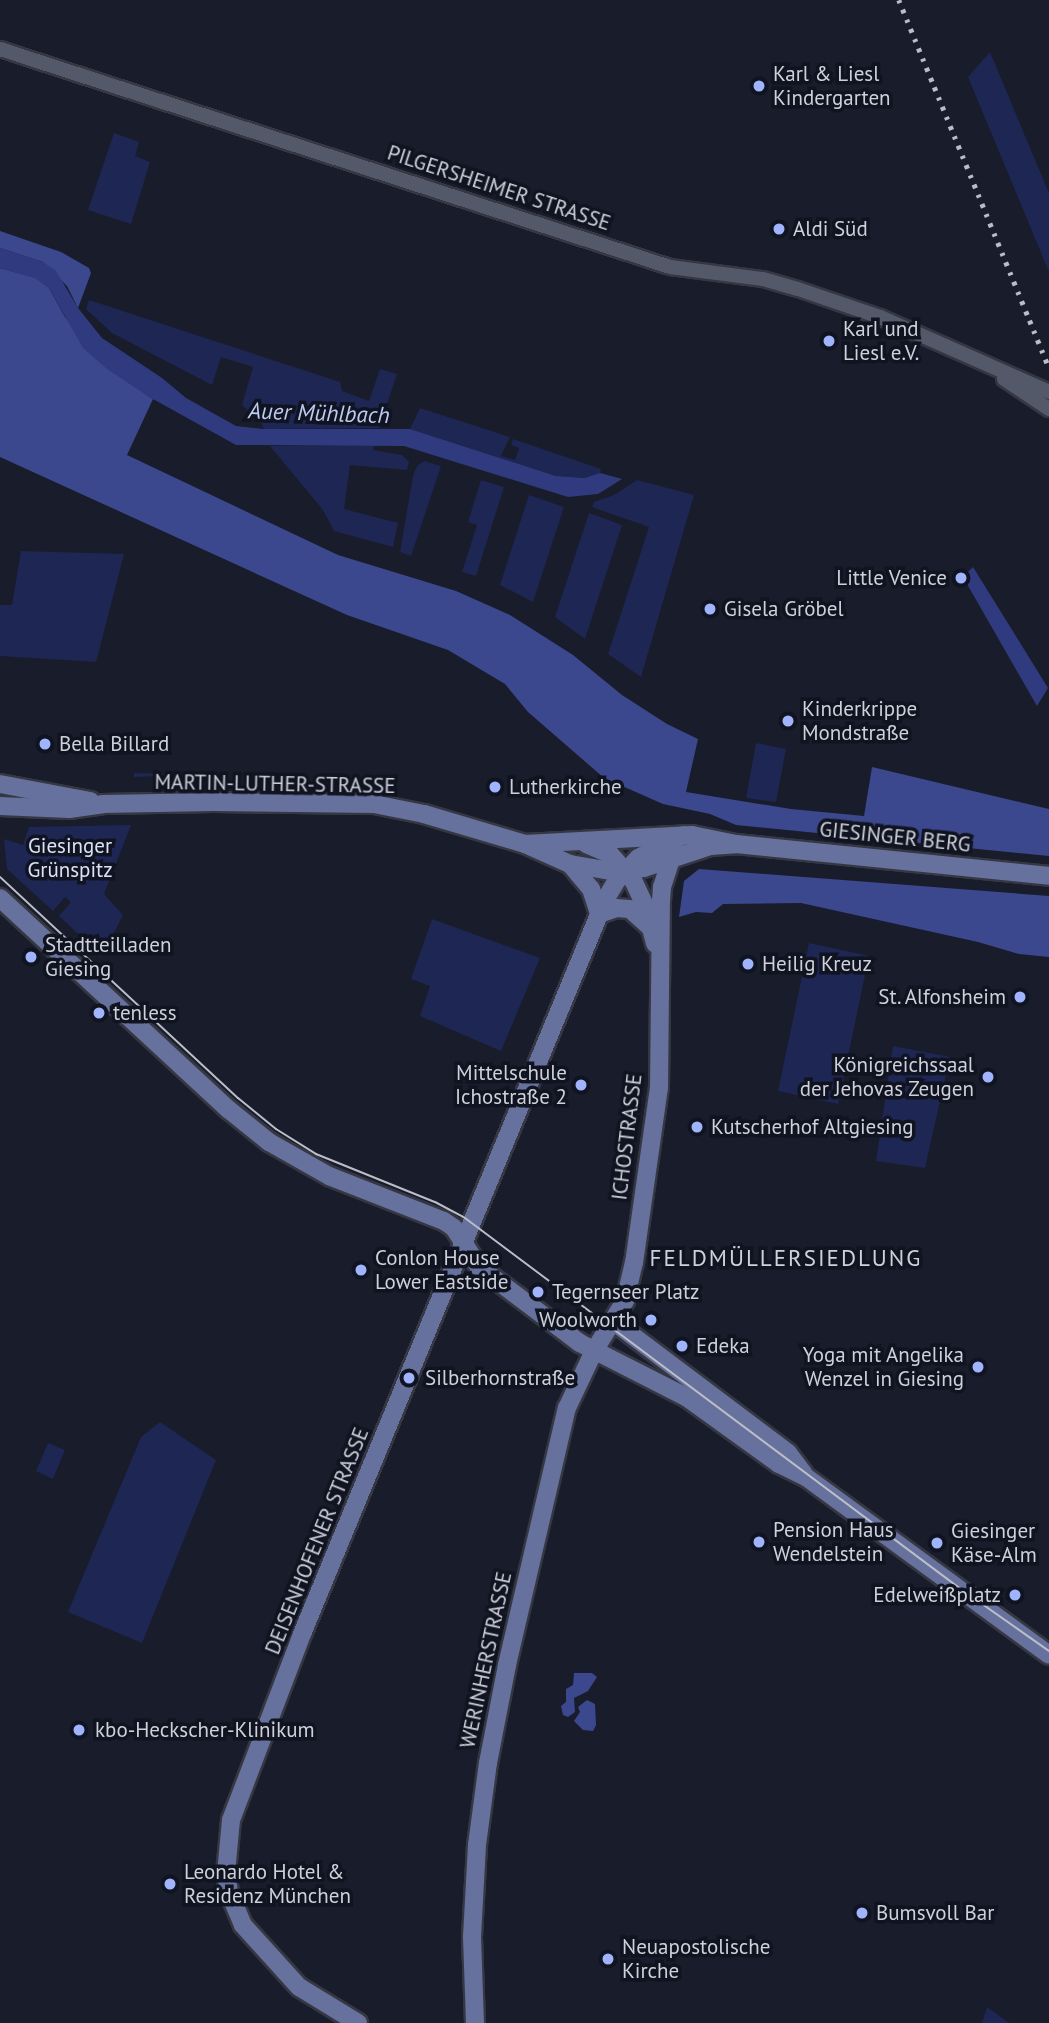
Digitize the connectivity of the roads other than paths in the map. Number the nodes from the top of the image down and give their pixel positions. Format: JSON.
{"nodes":[{"id":1,"x":0,"y":49,"type":"edge"},
{"id":2,"x":984,"y":365,"type":"junction"},
{"id":3,"x":1049,"y":392,"type":"edge"},
{"id":4,"x":1049,"y":409,"type":"edge"},
{"id":5,"x":0,"y":784,"type":"edge"},
{"id":6,"x":103,"y":804,"type":"junction"},
{"id":7,"x":0,"y":806,"type":"edge"},
{"id":8,"x":684,"y":835,"type":"junction"},
{"id":9,"x":637,"y":837,"type":"joint"},
{"id":10,"x":577,"y":841,"type":"junction"},
{"id":11,"x":524,"y":844,"type":"junction"},
{"id":12,"x":736,"y":844,"type":"junction"},
{"id":13,"x":671,"y":859,"type":"junction"},
{"id":14,"x":570,"y":864,"type":"junction"},
{"id":15,"x":626,"y":870,"type":"junction"},
{"id":16,"x":1049,"y":876,"type":"edge"},
{"id":17,"x":0,"y":898,"type":"edge"},
{"id":18,"x":599,"y":914,"type":"junction"},
{"id":19,"x":649,"y":926,"type":"junction"},
{"id":20,"x":658,"y":954,"type":"junction"},
{"id":21,"x":463,"y":1244,"type":"junction"},
{"id":22,"x":613,"y":1321,"type":"junction"},
{"id":23,"x":594,"y":1352,"type":"junction"},
{"id":24,"x":806,"y":1477,"type":"junction"},
{"id":25,"x":1049,"y":1655,"type":"edge"},
{"id":26,"x":358,"y":2023,"type":"edge"},
{"id":27,"x":475,"y":2023,"type":"edge"}],
"edges":[{"from":1,"to":2,"type":"street","name":"PILGERSHEIMER STRASSE"},
{"from":2,"to":3,"type":"street","name":"PILGERSHEIMER STRASSE"},
{"from":2,"to":4,"type":"street","name":"PILGERSHEIMER STRASSE"},
{"from":5,"to":6,"type":"main road","name":"MARTIN-LUTHER-STRASSE"},
{"from":6,"to":7,"type":"main road","name":"MARTIN-LUTHER-STRASSE"},
{"from":6,"to":11,"type":"main road","name":"MARTIN-LUTHER-STRASSE"},
{"from":8,"to":9,"type":"main road","name":"GIESINGER BERG"},
{"from":8,"to":12,"type":"main road","name":"GIESINGER BERG"},
{"from":8,"to":15,"type":"main road"},
{"from":9,"to":10,"type":"main road","name":"MARTIN-LUTHER-STRASSE"},
{"from":10,"to":11,"type":"main road","name":"MARTIN-LUTHER-STRASSE"},
{"from":10,"to":15,"type":"main road","name":"MARTIN-LUTHER-STRASSE"},
{"from":11,"to":14,"type":"main road","name":"MARTIN-LUTHER-STRASSE"},
{"from":12,"to":13,"type":"main road","name":"GIESINGER BERG"},
{"from":12,"to":16,"type":"main road","name":"GIESINGER BERG"},
{"from":13,"to":15,"type":"main road","name":"GIESINGER BERG"},
{"from":13,"to":20,"type":"main road","name":"ICHOSTRASSE"},
{"from":14,"to":15,"type":"main road","name":"MARTIN-LUTHER-STRASSE"},
{"from":14,"to":18,"type":"main road"},
{"from":15,"to":18,"type":"main road"},
{"from":15,"to":19,"type":"main road","name":"ICHOSTRASSE"},
{"from":17,"to":21,"type":"main road"},
{"from":18,"to":19,"type":"main road"},
{"from":18,"to":21,"type":"main road"},
{"from":19,"to":20,"type":"main road","name":"ICHOSTRASSE"},
{"from":20,"to":22,"type":"main road","name":"ICHOSTRASSE"},
{"from":21,"to":23,"type":"main road"},
{"from":21,"to":26,"type":"main road","name":"DEISENHOFENER STRASSE"},
{"from":22,"to":23,"type":"main road","name":"WERINHERSTRASSE"},
{"from":22,"to":24,"type":"main road"},
{"from":23,"to":24,"type":"main road"},
{"from":23,"to":27,"type":"main road","name":"WERINHERSTRASSE"},
{"from":24,"to":25,"type":"main road"}]}
